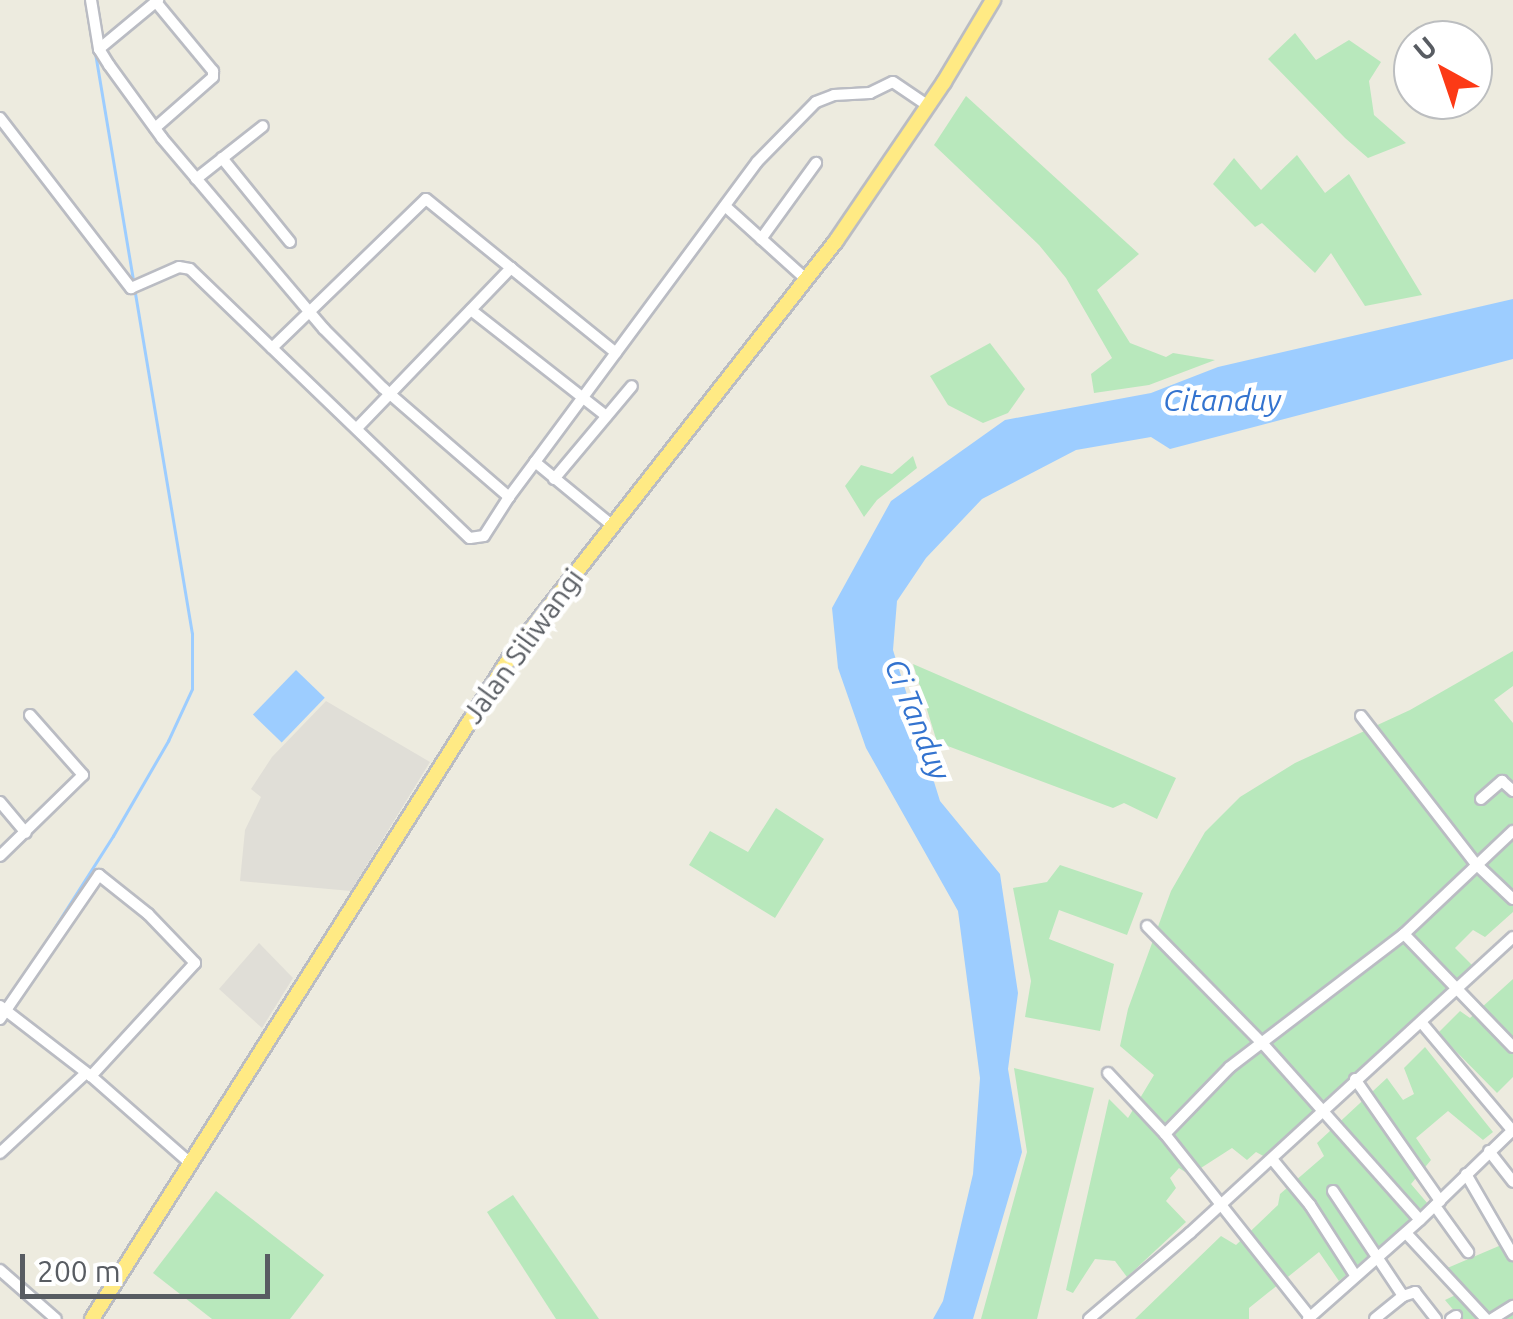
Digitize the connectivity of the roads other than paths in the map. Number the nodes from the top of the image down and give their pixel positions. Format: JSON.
{"nodes":[{"id":1,"x":91,"y":0,"type":"edge"},
{"id":2,"x":993,"y":0,"type":"edge"},
{"id":3,"x":157,"y":1,"type":"edge"},
{"id":4,"x":99,"y":49,"type":"junction"},
{"id":5,"x":928,"y":105,"type":"junction"},
{"id":6,"x":0,"y":118,"type":"edge"},
{"id":7,"x":262,"y":126,"type":"dead end"},
{"id":8,"x":155,"y":128,"type":"junction"},
{"id":9,"x":222,"y":158,"type":"junction"},
{"id":10,"x":816,"y":163,"type":"dead end"},
{"id":11,"x":196,"y":179,"type":"junction"},
{"id":12,"x":725,"y":206,"type":"junction"},
{"id":13,"x":761,"y":238,"type":"junction"},
{"id":14,"x":290,"y":242,"type":"dead end"},
{"id":15,"x":511,"y":268,"type":"junction"},
{"id":16,"x":807,"y":280,"type":"junction"},
{"id":17,"x":471,"y":310,"type":"junction"},
{"id":18,"x":308,"y":313,"type":"junction"},
{"id":19,"x":272,"y":348,"type":"junction"},
{"id":20,"x":616,"y":353,"type":"junction"},
{"id":21,"x":632,"y":386,"type":"dead end"},
{"id":22,"x":389,"y":393,"type":"junction"},
{"id":23,"x":582,"y":398,"type":"junction"},
{"id":24,"x":606,"y":416,"type":"junction"},
{"id":25,"x":358,"y":427,"type":"junction"},
{"id":26,"x":535,"y":462,"type":"junction"},
{"id":27,"x":554,"y":479,"type":"junction"},
{"id":28,"x":509,"y":497,"type":"junction"},
{"id":29,"x":613,"y":526,"type":"junction"},
{"id":30,"x":30,"y":716,"type":"dead end"},
{"id":31,"x":1361,"y":716,"type":"dead end"},
{"id":32,"x":1513,"y":791,"type":"edge"},
{"id":33,"x":1481,"y":799,"type":"dead end"},
{"id":34,"x":0,"y":802,"type":"edge"},
{"id":35,"x":1513,"y":831,"type":"edge"},
{"id":36,"x":26,"y":833,"type":"junction"},
{"id":37,"x":0,"y":856,"type":"edge"},
{"id":38,"x":1476,"y":864,"type":"junction"},
{"id":39,"x":1513,"y":899,"type":"edge"},
{"id":40,"x":1147,"y":926,"type":"dead end"},
{"id":41,"x":1404,"y":934,"type":"junction"},
{"id":42,"x":1513,"y":937,"type":"edge"},
{"id":43,"x":1457,"y":990,"type":"junction"},
{"id":44,"x":2,"y":1011,"type":"edge"},
{"id":45,"x":1421,"y":1022,"type":"junction"},
{"id":46,"x":1264,"y":1045,"type":"junction"},
{"id":47,"x":1513,"y":1047,"type":"edge"},
{"id":48,"x":1108,"y":1073,"type":"dead end"},
{"id":49,"x":89,"y":1075,"type":"junction"},
{"id":50,"x":1355,"y":1078,"type":"junction"},
{"id":51,"x":1322,"y":1110,"type":"junction"},
{"id":52,"x":1513,"y":1130,"type":"edge"},
{"id":53,"x":1165,"y":1134,"type":"junction"},
{"id":54,"x":1489,"y":1152,"type":"junction"},
{"id":55,"x":0,"y":1153,"type":"edge"},
{"id":56,"x":1272,"y":1159,"type":"junction"},
{"id":57,"x":190,"y":1164,"type":"junction"},
{"id":58,"x":1466,"y":1174,"type":"junction"},
{"id":59,"x":1513,"y":1182,"type":"edge"},
{"id":60,"x":1333,"y":1191,"type":"dead end"},
{"id":61,"x":1222,"y":1203,"type":"junction"},
{"id":62,"x":1437,"y":1203,"type":"junction"},
{"id":63,"x":1420,"y":1220,"type":"junction"},
{"id":64,"x":1406,"y":1232,"type":"junction"},
{"id":65,"x":1468,"y":1252,"type":"dead end"},
{"id":66,"x":1513,"y":1255,"type":"edge"},
{"id":67,"x":1378,"y":1258,"type":"junction"},
{"id":68,"x":0,"y":1270,"type":"edge"},
{"id":69,"x":1355,"y":1275,"type":"junction"},
{"id":70,"x":1403,"y":1296,"type":"junction"},
{"id":71,"x":1513,"y":1306,"type":"edge"},
{"id":72,"x":1309,"y":1318,"type":"edge"},
{"id":73,"x":56,"y":1319,"type":"edge"},
{"id":74,"x":92,"y":1319,"type":"edge"},
{"id":75,"x":1089,"y":1319,"type":"edge"},
{"id":76,"x":1375,"y":1319,"type":"edge"},
{"id":77,"x":1436,"y":1319,"type":"edge"},
{"id":78,"x":1489,"y":1319,"type":"edge"}],
"edges":[{"from":1,"to":4,"type":"street"},
{"from":2,"to":5,"type":"highway","name":"Jalan Siliwangi"},
{"from":3,"to":4,"type":"street"},
{"from":3,"to":8,"type":"street"},
{"from":4,"to":8,"type":"street"},
{"from":5,"to":12,"type":"street"},
{"from":5,"to":16,"type":"highway","name":"Jalan Siliwangi"},
{"from":6,"to":19,"type":"street"},
{"from":7,"to":9,"type":"street"},
{"from":8,"to":11,"type":"street"},
{"from":9,"to":11,"type":"street"},
{"from":9,"to":14,"type":"street"},
{"from":10,"to":13,"type":"street"},
{"from":11,"to":18,"type":"street"},
{"from":12,"to":13,"type":"street"},
{"from":12,"to":20,"type":"street"},
{"from":13,"to":16,"type":"street"},
{"from":15,"to":17,"type":"street"},
{"from":15,"to":18,"type":"street"},
{"from":15,"to":20,"type":"street"},
{"from":16,"to":29,"type":"highway","name":"Jalan Siliwangi"},
{"from":17,"to":22,"type":"street"},
{"from":17,"to":23,"type":"street"},
{"from":18,"to":19,"type":"street"},
{"from":18,"to":22,"type":"street"},
{"from":19,"to":25,"type":"street"},
{"from":20,"to":23,"type":"street"},
{"from":21,"to":24,"type":"street"},
{"from":22,"to":25,"type":"street"},
{"from":22,"to":28,"type":"street"},
{"from":23,"to":24,"type":"street"},
{"from":23,"to":26,"type":"street"},
{"from":24,"to":27,"type":"street"},
{"from":25,"to":28,"type":"street"},
{"from":26,"to":27,"type":"street"},
{"from":26,"to":28,"type":"street"},
{"from":27,"to":29,"type":"street"},
{"from":29,"to":57,"type":"highway","name":"Jalan Siliwangi"},
{"from":30,"to":36,"type":"street"},
{"from":31,"to":38,"type":"street"},
{"from":32,"to":33,"type":"street"},
{"from":34,"to":36,"type":"street"},
{"from":35,"to":38,"type":"street"},
{"from":36,"to":37,"type":"street"},
{"from":38,"to":39,"type":"street"},
{"from":38,"to":41,"type":"street"},
{"from":40,"to":46,"type":"street"},
{"from":41,"to":43,"type":"street"},
{"from":41,"to":46,"type":"street"},
{"from":42,"to":43,"type":"street"},
{"from":43,"to":45,"type":"street"},
{"from":43,"to":47,"type":"street"},
{"from":44,"to":49,"type":"street"},
{"from":44,"to":49,"type":"street"},
{"from":45,"to":50,"type":"street"},
{"from":45,"to":52,"type":"street"},
{"from":46,"to":51,"type":"street"},
{"from":46,"to":53,"type":"street"},
{"from":48,"to":53,"type":"street"},
{"from":49,"to":55,"type":"street"},
{"from":49,"to":57,"type":"street"},
{"from":50,"to":51,"type":"street"},
{"from":50,"to":62,"type":"street"},
{"from":51,"to":56,"type":"street"},
{"from":51,"to":63,"type":"street"},
{"from":52,"to":54,"type":"street"},
{"from":53,"to":61,"type":"street"},
{"from":54,"to":58,"type":"street"},
{"from":54,"to":59,"type":"street"},
{"from":56,"to":61,"type":"street"},
{"from":56,"to":69,"type":"street"},
{"from":57,"to":74,"type":"highway","name":"Jalan Siliwangi"},
{"from":58,"to":62,"type":"street"},
{"from":58,"to":66,"type":"street"},
{"from":60,"to":67,"type":"street"},
{"from":61,"to":72,"type":"street"},
{"from":61,"to":75,"type":"street"},
{"from":62,"to":63,"type":"street"},
{"from":62,"to":65,"type":"street"},
{"from":63,"to":64,"type":"street"},
{"from":64,"to":67,"type":"street"},
{"from":64,"to":78,"type":"street"},
{"from":67,"to":69,"type":"street"},
{"from":67,"to":70,"type":"street"},
{"from":68,"to":73,"type":"street"},
{"from":69,"to":72,"type":"street"},
{"from":70,"to":76,"type":"street"},
{"from":70,"to":77,"type":"street"},
{"from":71,"to":78,"type":"street"}]}
